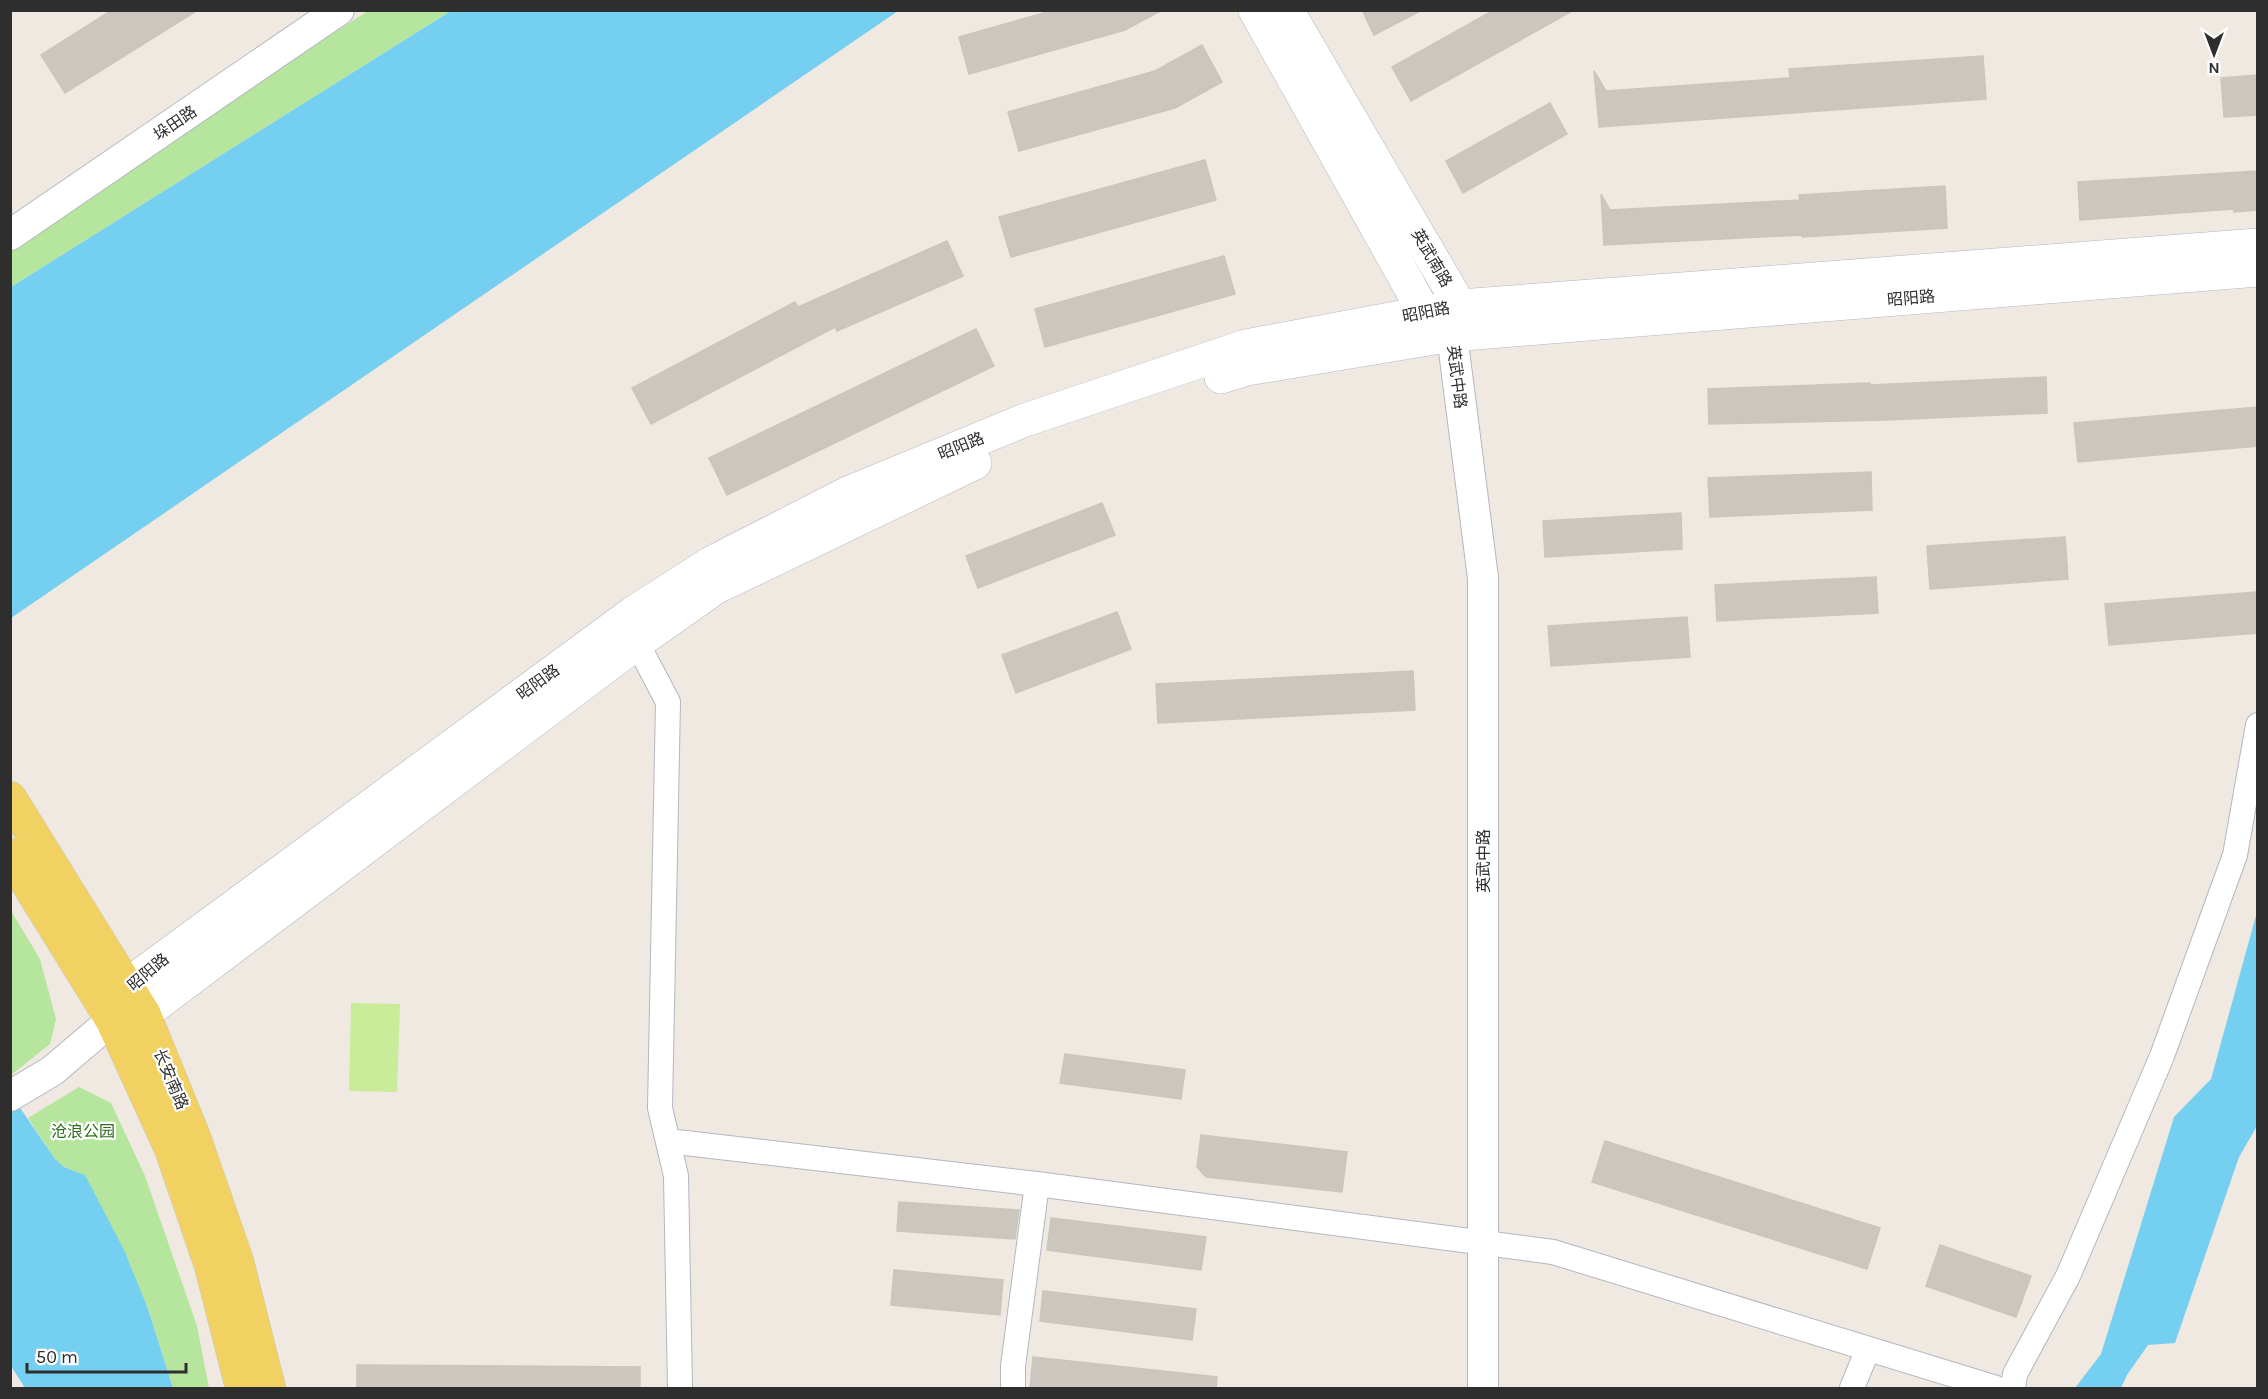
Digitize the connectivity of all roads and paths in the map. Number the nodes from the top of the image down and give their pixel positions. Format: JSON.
{"nodes":[{"id":1,"x":339,"y":10,"type":"edge"},
{"id":2,"x":1256,"y":10,"type":"edge"},
{"id":3,"x":1287,"y":10,"type":"edge"},
{"id":4,"x":10,"y":235,"type":"edge"},
{"id":5,"x":2258,"y":245,"type":"edge"},
{"id":6,"x":2258,"y":270,"type":"edge"},
{"id":7,"x":1425,"y":312,"type":"junction"},
{"id":8,"x":1456,"y":321,"type":"junction"},
{"id":9,"x":637,"y":644,"type":"junction"},
{"id":10,"x":2258,"y":725,"type":"edge"},
{"id":11,"x":10,"y":798,"type":"edge"},
{"id":12,"x":10,"y":855,"type":"edge"},
{"id":13,"x":42,"y":878,"type":"junction"},
{"id":14,"x":127,"y":985,"type":"junction"},
{"id":15,"x":144,"y":1014,"type":"junction"},
{"id":16,"x":112,"y":1020,"type":"junction"},
{"id":17,"x":10,"y":1096,"type":"edge"},
{"id":18,"x":668,"y":1141,"type":"junction"},
{"id":19,"x":1037,"y":1184,"type":"junction"},
{"id":20,"x":1483,"y":1244,"type":"junction"},
{"id":21,"x":1868,"y":1349,"type":"junction"},
{"id":22,"x":242,"y":1389,"type":"edge"},
{"id":23,"x":269,"y":1389,"type":"edge"},
{"id":24,"x":680,"y":1389,"type":"edge"},
{"id":25,"x":1013,"y":1389,"type":"edge"},
{"id":26,"x":1483,"y":1389,"type":"edge"},
{"id":27,"x":1852,"y":1389,"type":"edge"},
{"id":28,"x":1996,"y":1389,"type":"edge"},
{"id":29,"x":2013,"y":1389,"type":"edge"}],
"edges":[{"from":1,"to":4,"type":"street","name":"垛田路"},
{"from":2,"to":7,"type":"main road","name":"英武南路"},
{"from":3,"to":8,"type":"main road","name":"英武南路"},
{"from":5,"to":8,"type":"main road","name":"昭阳路"},
{"from":6,"to":8,"type":"main road","name":"昭阳路"},
{"from":7,"to":8,"type":"main road","name":"昭阳路"},
{"from":7,"to":14,"type":"main road","name":"昭阳路"},
{"from":8,"to":9,"type":"main road","name":"昭阳路"},
{"from":8,"to":20,"type":"street","name":"英武中路"},
{"from":9,"to":15,"type":"main road","name":"昭阳路"},
{"from":9,"to":18,"type":"street"},
{"from":10,"to":29,"type":"street"},
{"from":11,"to":13,"type":"main road","name":"长安南路"},
{"from":12,"to":13,"type":"main road","name":"长安南路"},
{"from":13,"to":14,"type":"main road","name":"长安南路"},
{"from":13,"to":16,"type":"main road","name":"长安南路"},
{"from":14,"to":15,"type":"main road","name":"长安南路"},
{"from":14,"to":16,"type":"main road","name":"昭阳路"},
{"from":15,"to":16,"type":"main road","name":"昭阳路"},
{"from":15,"to":23,"type":"main road","name":"长安南路"},
{"from":16,"to":17,"type":"street"},
{"from":16,"to":22,"type":"main road","name":"长安南路"},
{"from":18,"to":19,"type":"street"},
{"from":18,"to":24,"type":"street"},
{"from":19,"to":20,"type":"street"},
{"from":19,"to":25,"type":"street"},
{"from":20,"to":21,"type":"street"},
{"from":20,"to":26,"type":"street","name":"英武中路"},
{"from":21,"to":27,"type":"street"},
{"from":21,"to":28,"type":"street"}]}
